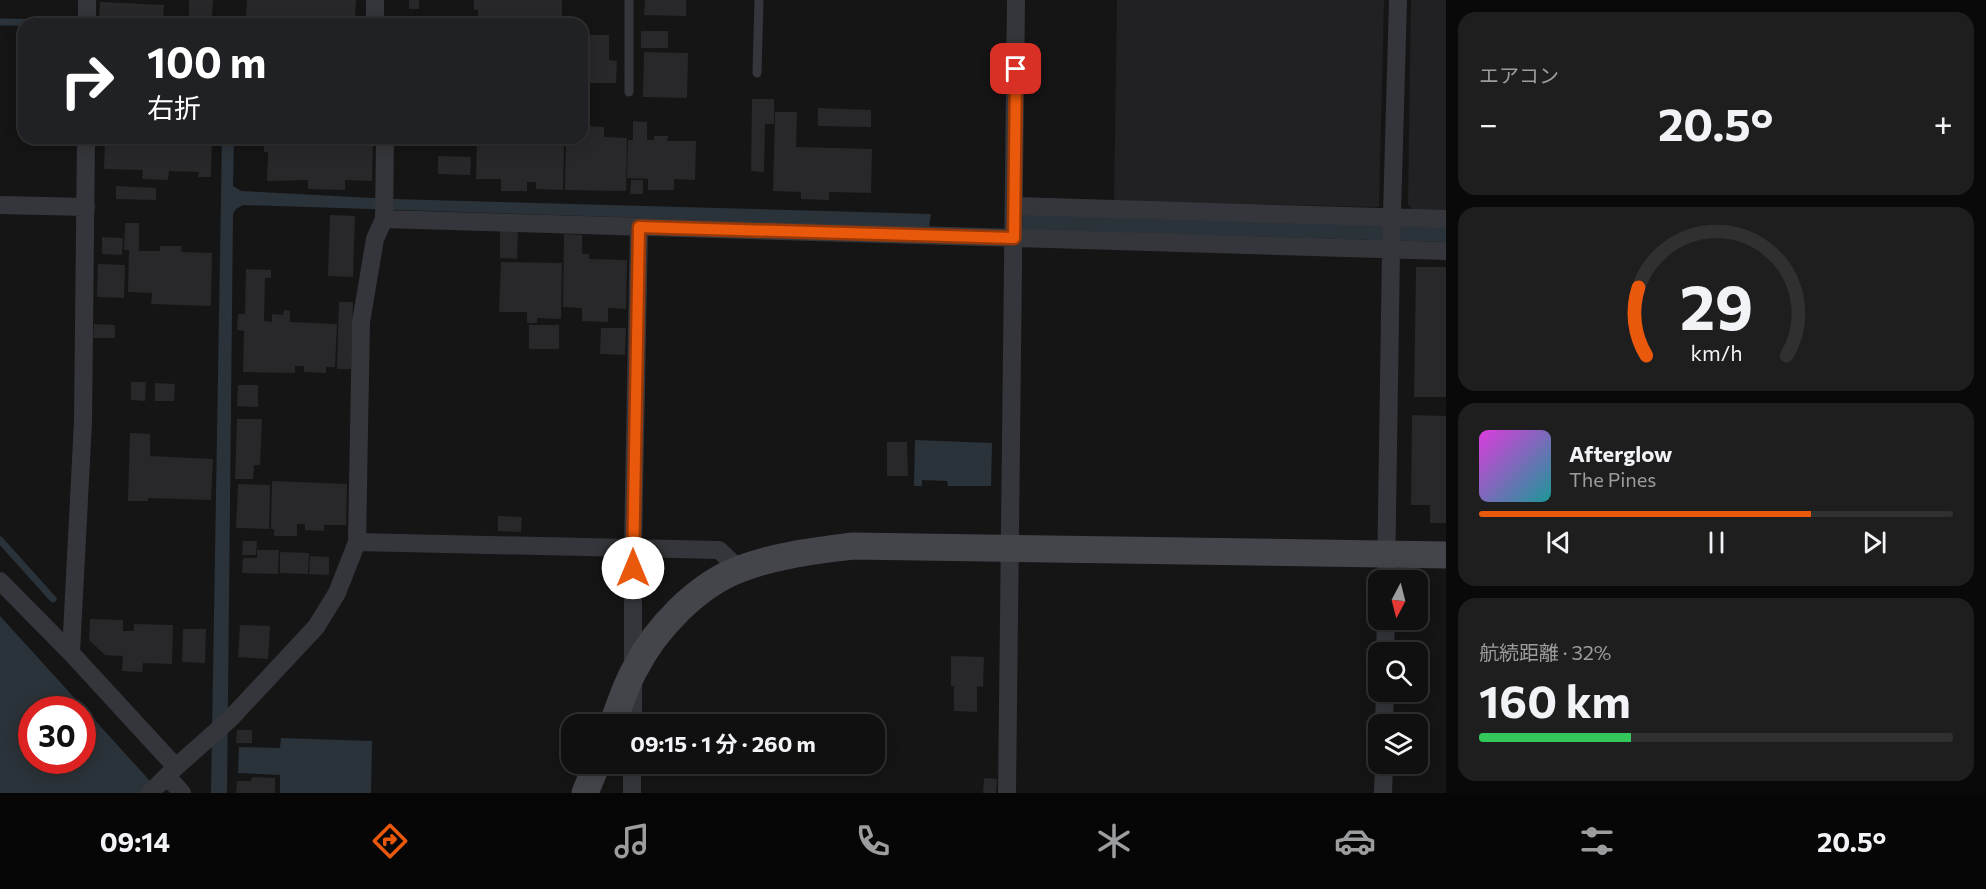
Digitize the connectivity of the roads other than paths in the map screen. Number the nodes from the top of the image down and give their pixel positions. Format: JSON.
{"nodes":[{"id":1,"x":87,"y":0,"type":"edge"},
{"id":2,"x":375,"y":0,"type":"edge"},
{"id":3,"x":629,"y":0,"type":"edge"},
{"id":4,"x":759,"y":0,"type":"edge"},
{"id":5,"x":1016,"y":0,"type":"edge"},
{"id":6,"x":1398,"y":0,"type":"edge"},
{"id":7,"x":87,"y":18,"type":"edge"},
{"id":8,"x":375,"y":18,"type":"edge"},
{"id":9,"x":758,"y":73,"type":"dead end"},
{"id":10,"x":629,"y":92,"type":"dead end"},
{"id":11,"x":86,"y":144,"type":"edge"},
{"id":12,"x":385,"y":144,"type":"edge"},
{"id":13,"x":0,"y":205,"type":"edge"},
{"id":14,"x":1014,"y":206,"type":"junction"},
{"id":15,"x":86,"y":207,"type":"junction"},
{"id":16,"x":384,"y":209,"type":"junction"},
{"id":17,"x":1392,"y":217,"type":"junction"},
{"id":18,"x":1446,"y":219,"type":"edge"},
{"id":19,"x":639,"y":227,"type":"junction"},
{"id":20,"x":1014,"y":238,"type":"junction"},
{"id":21,"x":1391,"y":250,"type":"junction"},
{"id":22,"x":1446,"y":251,"type":"edge"},
{"id":23,"x":357,"y":542,"type":"junction"},
{"id":24,"x":633,"y":547,"type":"junction"},
{"id":25,"x":1010,"y":548,"type":"junction"},
{"id":26,"x":1446,"y":555,"type":"edge"},
{"id":27,"x":1386,"y":568,"type":"edge"},
{"id":28,"x":740,"y":569,"type":"junction"},
{"id":29,"x":0,"y":580,"type":"edge"},
{"id":30,"x":71,"y":653,"type":"junction"},
{"id":31,"x":634,"y":670,"type":"junction"},
{"id":32,"x":616,"y":714,"type":"edge"},
{"id":33,"x":633,"y":714,"type":"edge"},
{"id":34,"x":593,"y":774,"type":"edge"},
{"id":35,"x":632,"y":774,"type":"edge"},
{"id":36,"x":1384,"y":774,"type":"edge"},
{"id":37,"x":163,"y":780,"type":"edge"},
{"id":38,"x":182,"y":793,"type":"edge"},
{"id":39,"x":585,"y":793,"type":"edge"},
{"id":40,"x":632,"y":793,"type":"edge"},
{"id":41,"x":1007,"y":793,"type":"edge"},
{"id":42,"x":1383,"y":793,"type":"edge"}],
"edges":[{"from":1,"to":7,"type":"street"},
{"from":2,"to":8,"type":"street"},
{"from":3,"to":10,"type":"lane"},
{"from":4,"to":9,"type":"lane"},
{"from":5,"to":14,"type":"street"},
{"from":6,"to":17,"type":"street"},
{"from":11,"to":15,"type":"street"},
{"from":12,"to":16,"type":"street"},
{"from":13,"to":15,"type":"street"},
{"from":14,"to":17,"type":"street"},
{"from":14,"to":20,"type":"street"},
{"from":15,"to":30,"type":"street"},
{"from":16,"to":19,"type":"street"},
{"from":16,"to":23,"type":"street"},
{"from":17,"to":18,"type":"street"},
{"from":17,"to":21,"type":"street"},
{"from":19,"to":20,"type":"street"},
{"from":19,"to":24,"type":"street"},
{"from":20,"to":21,"type":"street"},
{"from":20,"to":25,"type":"street"},
{"from":21,"to":22,"type":"street"},
{"from":21,"to":27,"type":"street"},
{"from":23,"to":24,"type":"street"},
{"from":23,"to":37,"type":"street"},
{"from":24,"to":28,"type":"street"},
{"from":24,"to":31,"type":"street"},
{"from":25,"to":27,"type":"street"},
{"from":25,"to":28,"type":"street"},
{"from":25,"to":41,"type":"street"},
{"from":26,"to":27,"type":"street"},
{"from":28,"to":31,"type":"street"},
{"from":29,"to":30,"type":"street"},
{"from":30,"to":37,"type":"street"},
{"from":31,"to":32,"type":"street"},
{"from":31,"to":33,"type":"street"},
{"from":34,"to":39,"type":"street"},
{"from":35,"to":40,"type":"street"},
{"from":36,"to":42,"type":"street"},
{"from":37,"to":38,"type":"street"}]}
